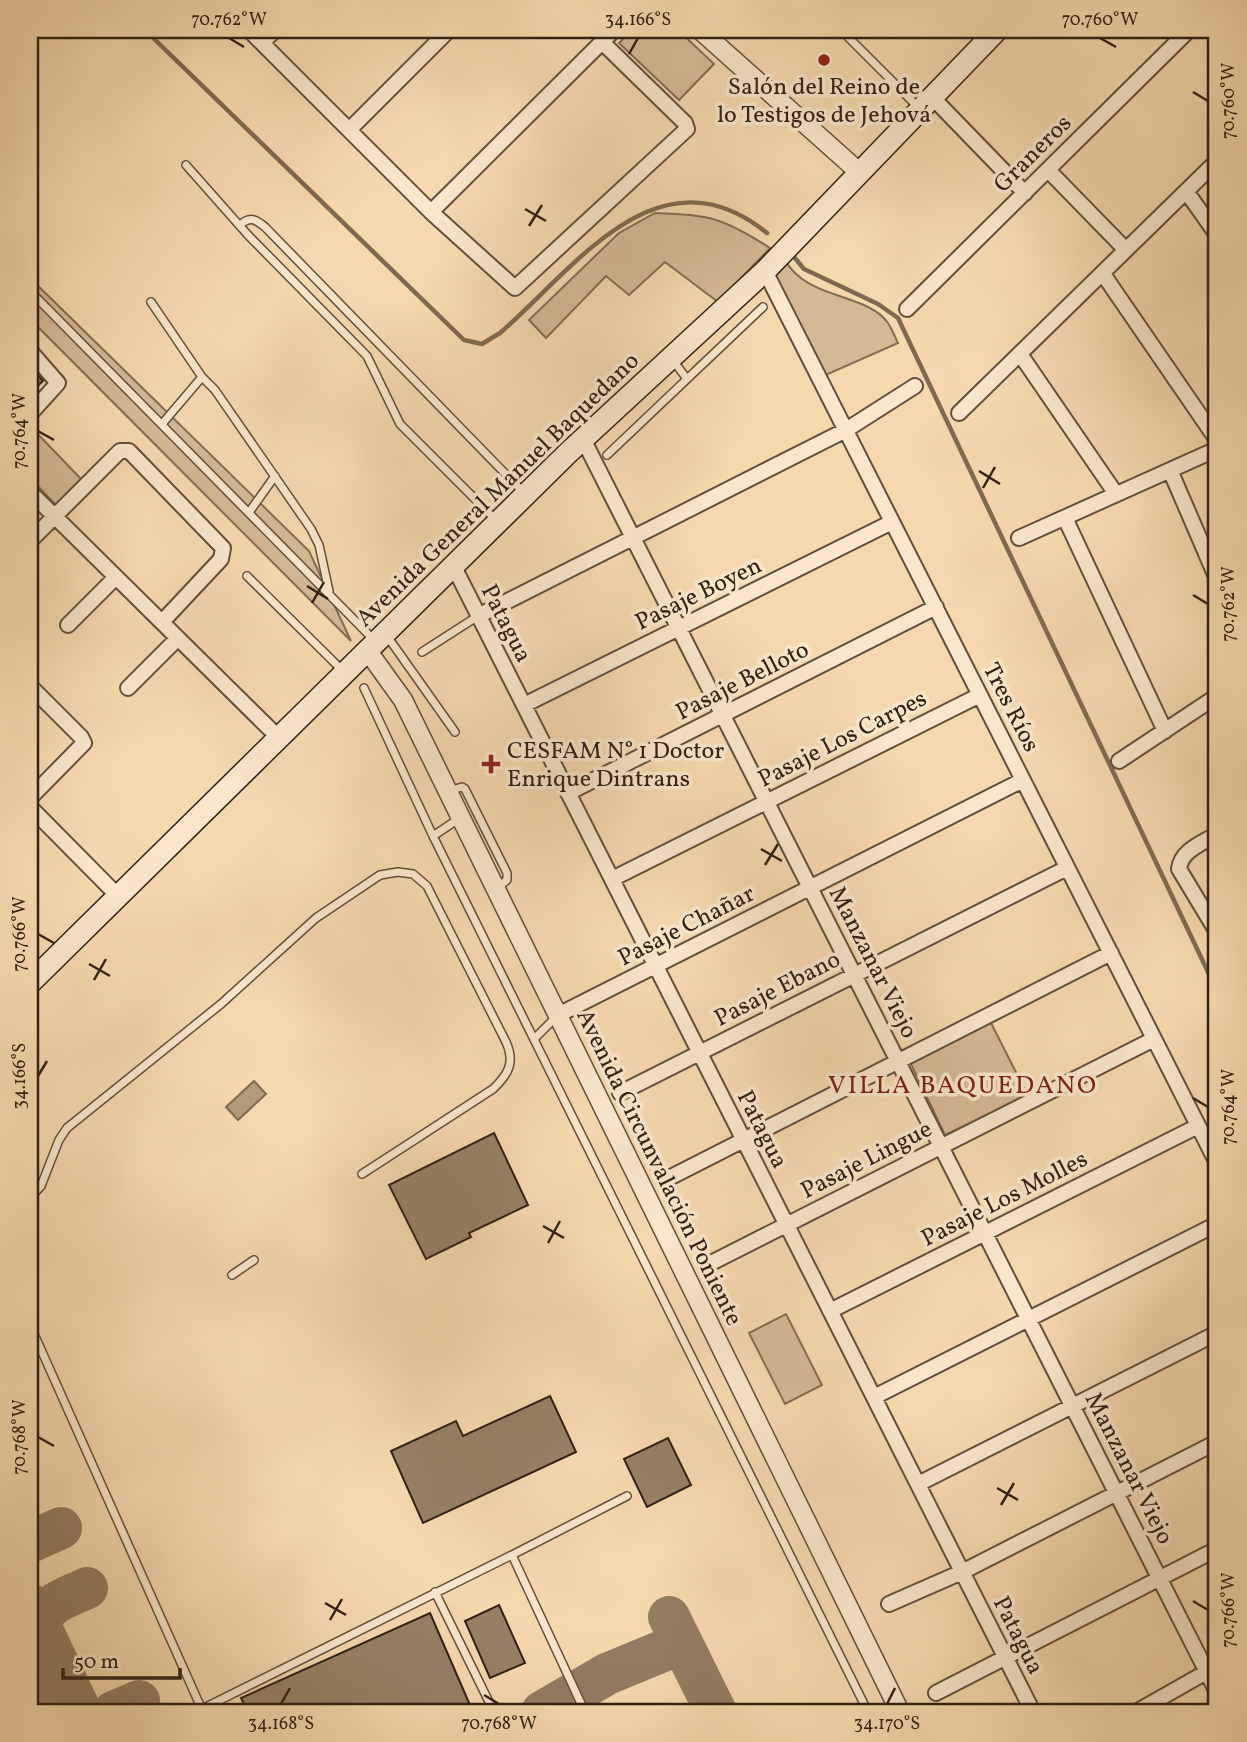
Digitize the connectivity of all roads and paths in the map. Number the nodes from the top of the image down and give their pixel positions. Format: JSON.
{"nodes":[{"id":1,"x":249,"y":30,"type":"edge"},
{"id":2,"x":275,"y":30,"type":"edge"},
{"id":3,"x":449,"y":30,"type":"edge"},
{"id":4,"x":614,"y":30,"type":"edge"},
{"id":5,"x":700,"y":30,"type":"edge"},
{"id":6,"x":841,"y":30,"type":"edge"},
{"id":7,"x":997,"y":30,"type":"edge"},
{"id":8,"x":1189,"y":30,"type":"edge"},
{"id":9,"x":602,"y":42,"type":"junction"},
{"id":10,"x":262,"y":43,"type":"junction"},
{"id":11,"x":925,"y":102,"type":"junction"},
{"id":12,"x":349,"y":130,"type":"junction"},
{"id":13,"x":1217,"y":161,"type":"edge"},
{"id":14,"x":186,"y":165,"type":"dead end"},
{"id":15,"x":1048,"y":170,"type":"junction"},
{"id":16,"x":859,"y":172,"type":"junction"},
{"id":17,"x":1186,"y":191,"type":"junction"},
{"id":18,"x":1024,"y":193,"type":"junction"},
{"id":19,"x":431,"y":212,"type":"junction"},
{"id":20,"x":240,"y":225,"type":"junction"},
{"id":21,"x":1217,"y":235,"type":"edge"},
{"id":22,"x":1126,"y":250,"type":"junction"},
{"id":23,"x":765,"y":271,"type":"junction"},
{"id":24,"x":1103,"y":274,"type":"junction"},
{"id":25,"x":30,"y":291,"type":"edge"},
{"id":26,"x":151,"y":302,"type":"dead end"},
{"id":27,"x":763,"y":307,"type":"dead end"},
{"id":28,"x":907,"y":309,"type":"dead end"},
{"id":29,"x":30,"y":351,"type":"edge"},
{"id":30,"x":1020,"y":355,"type":"junction"},
{"id":31,"x":672,"y":358,"type":"junction"},
{"id":32,"x":202,"y":377,"type":"junction"},
{"id":33,"x":687,"y":379,"type":"junction"},
{"id":34,"x":915,"y":386,"type":"dead end"},
{"id":35,"x":959,"y":413,"type":"dead end"},
{"id":36,"x":30,"y":414,"type":"edge"},
{"id":37,"x":162,"y":424,"type":"junction"},
{"id":38,"x":846,"y":430,"type":"junction"},
{"id":39,"x":583,"y":439,"type":"junction"},
{"id":40,"x":1217,"y":440,"type":"edge"},
{"id":41,"x":1217,"y":449,"type":"edge"},
{"id":42,"x":607,"y":455,"type":"dead end"},
{"id":43,"x":1170,"y":470,"type":"junction"},
{"id":44,"x":275,"y":477,"type":"junction"},
{"id":45,"x":30,"y":492,"type":"edge"},
{"id":46,"x":526,"y":494,"type":"junction"},
{"id":47,"x":1116,"y":494,"type":"junction"},
{"id":48,"x":250,"y":511,"type":"junction"},
{"id":49,"x":55,"y":517,"type":"junction"},
{"id":50,"x":1065,"y":518,"type":"junction"},
{"id":51,"x":497,"y":522,"type":"junction"},
{"id":52,"x":892,"y":522,"type":"junction"},
{"id":53,"x":634,"y":538,"type":"junction"},
{"id":54,"x":1019,"y":538,"type":"dead end"},
{"id":55,"x":30,"y":541,"type":"edge"},
{"id":56,"x":453,"y":565,"type":"junction"},
{"id":57,"x":247,"y":576,"type":"dead end"},
{"id":58,"x":116,"y":577,"type":"junction"},
{"id":59,"x":1217,"y":579,"type":"edge"},
{"id":60,"x":330,"y":592,"type":"junction"},
{"id":61,"x":936,"y":607,"type":"junction"},
{"id":62,"x":478,"y":615,"type":"junction"},
{"id":63,"x":162,"y":622,"type":"junction"},
{"id":64,"x":68,"y":625,"type":"dead end"},
{"id":65,"x":679,"y":628,"type":"junction"},
{"id":66,"x":178,"y":638,"type":"junction"},
{"id":67,"x":376,"y":641,"type":"junction"},
{"id":68,"x":422,"y":652,"type":"dead end"},
{"id":69,"x":344,"y":672,"type":"junction"},
{"id":70,"x":30,"y":686,"type":"edge"},
{"id":71,"x":128,"y":688,"type":"dead end"},
{"id":72,"x":364,"y":688,"type":"dead end"},
{"id":73,"x":980,"y":695,"type":"junction"},
{"id":74,"x":1217,"y":696,"type":"edge"},
{"id":75,"x":524,"y":705,"type":"junction"},
{"id":76,"x":723,"y":715,"type":"junction"},
{"id":77,"x":1164,"y":731,"type":"junction"},
{"id":78,"x":455,"y":732,"type":"dead end"},
{"id":79,"x":279,"y":738,"type":"junction"},
{"id":80,"x":1119,"y":761,"type":"dead end"},
{"id":81,"x":1023,"y":780,"type":"junction"},
{"id":82,"x":448,"y":791,"type":"junction"},
{"id":83,"x":568,"y":793,"type":"junction"},
{"id":84,"x":30,"y":798,"type":"edge"},
{"id":85,"x":767,"y":801,"type":"junction"},
{"id":86,"x":30,"y":807,"type":"edge"},
{"id":87,"x":461,"y":818,"type":"junction"},
{"id":88,"x":1217,"y":834,"type":"edge"},
{"id":89,"x":433,"y":836,"type":"junction"},
{"id":90,"x":1068,"y":868,"type":"junction"},
{"id":91,"x":612,"y":879,"type":"junction"},
{"id":92,"x":810,"y":887,"type":"junction"},
{"id":93,"x":496,"y":889,"type":"junction"},
{"id":94,"x":119,"y":897,"type":"junction"},
{"id":95,"x":1216,"y":928,"type":"edge"},
{"id":96,"x":1111,"y":953,"type":"junction"},
{"id":97,"x":655,"y":966,"type":"junction"},
{"id":98,"x":855,"y":975,"type":"junction"},
{"id":99,"x":32,"y":977,"type":"edge"},
{"id":100,"x":558,"y":1015,"type":"junction"},
{"id":101,"x":534,"y":1039,"type":"junction"},
{"id":102,"x":1154,"y":1040,"type":"junction"},
{"id":103,"x":699,"y":1053,"type":"junction"},
{"id":104,"x":898,"y":1061,"type":"junction"},
{"id":105,"x":620,"y":1093,"type":"dead end"},
{"id":106,"x":1198,"y":1126,"type":"junction"},
{"id":107,"x":744,"y":1140,"type":"junction"},
{"id":108,"x":942,"y":1147,"type":"junction"},
{"id":109,"x":1217,"y":1164,"type":"edge"},
{"id":110,"x":362,"y":1174,"type":"dead end"},
{"id":111,"x":665,"y":1180,"type":"dead end"},
{"id":112,"x":30,"y":1198,"type":"edge"},
{"id":113,"x":1217,"y":1224,"type":"edge"},
{"id":114,"x":786,"y":1225,"type":"junction"},
{"id":115,"x":985,"y":1233,"type":"junction"},
{"id":116,"x":254,"y":1260,"type":"dead end"},
{"id":117,"x":711,"y":1263,"type":"dead end"},
{"id":118,"x":232,"y":1275,"type":"dead end"},
{"id":119,"x":830,"y":1311,"type":"junction"},
{"id":120,"x":1029,"y":1319,"type":"junction"},
{"id":121,"x":30,"y":1325,"type":"edge"},
{"id":122,"x":1217,"y":1333,"type":"edge"},
{"id":123,"x":874,"y":1397,"type":"junction"},
{"id":124,"x":1073,"y":1406,"type":"junction"},
{"id":125,"x":1217,"y":1441,"type":"edge"},
{"id":126,"x":918,"y":1484,"type":"junction"},
{"id":127,"x":1117,"y":1493,"type":"junction"},
{"id":128,"x":627,"y":1496,"type":"dead end"},
{"id":129,"x":1217,"y":1549,"type":"edge"},
{"id":130,"x":512,"y":1555,"type":"junction"},
{"id":131,"x":962,"y":1572,"type":"junction"},
{"id":132,"x":1160,"y":1578,"type":"junction"},
{"id":133,"x":435,"y":1592,"type":"junction"},
{"id":134,"x":890,"y":1604,"type":"dead end"},
{"id":135,"x":1006,"y":1659,"type":"junction"},
{"id":136,"x":1212,"y":1669,"type":"edge"},
{"id":137,"x":1217,"y":1692,"type":"edge"},
{"id":138,"x":936,"y":1693,"type":"dead end"},
{"id":139,"x":203,"y":1711,"type":"edge"},
{"id":140,"x":494,"y":1712,"type":"edge"},
{"id":141,"x":585,"y":1712,"type":"edge"},
{"id":142,"x":868,"y":1712,"type":"edge"},
{"id":143,"x":900,"y":1712,"type":"edge"},
{"id":144,"x":1033,"y":1712,"type":"edge"},
{"id":145,"x":1136,"y":1712,"type":"edge"}],
"edges":[{"from":1,"to":10,"type":"street"},
{"from":2,"to":10,"type":"street"},
{"from":3,"to":12,"type":"street"},
{"from":4,"to":9,"type":"street"},
{"from":5,"to":16,"type":"street"},
{"from":6,"to":11,"type":"lane"},
{"from":7,"to":11,"type":"main road","name":"Avenida General Manuel Baquedano"},
{"from":8,"to":15,"type":"street","name":"Graneros"},
{"from":9,"to":19,"type":"street"},
{"from":9,"to":19,"type":"street"},
{"from":10,"to":12,"type":"street"},
{"from":11,"to":16,"type":"main road","name":"Avenida General Manuel Baquedano"},
{"from":11,"to":18,"type":"street"},
{"from":12,"to":19,"type":"street"},
{"from":13,"to":17,"type":"street"},
{"from":14,"to":20,"type":"lane"},
{"from":15,"to":18,"type":"street","name":"Graneros"},
{"from":15,"to":22,"type":"street"},
{"from":16,"to":23,"type":"main road","name":"Avenida General Manuel Baquedano"},
{"from":17,"to":21,"type":"street"},
{"from":17,"to":22,"type":"street"},
{"from":18,"to":28,"type":"street","name":"Graneros"},
{"from":20,"to":46,"type":"lane"},
{"from":20,"to":51,"type":"lane"},
{"from":22,"to":24,"type":"street"},
{"from":23,"to":31,"type":"main road","name":"Avenida General Manuel Baquedano"},
{"from":23,"to":38,"type":"street","name":"Tres Ríos"},
{"from":24,"to":30,"type":"street"},
{"from":24,"to":40,"type":"street"},
{"from":25,"to":37,"type":"lane"},
{"from":26,"to":32,"type":"lane"},
{"from":27,"to":33,"type":"lane"},
{"from":29,"to":36,"type":"street"},
{"from":30,"to":35,"type":"street"},
{"from":30,"to":47,"type":"street"},
{"from":31,"to":33,"type":"lane"},
{"from":31,"to":39,"type":"main road","name":"Avenida General Manuel Baquedano"},
{"from":32,"to":37,"type":"lane"},
{"from":32,"to":44,"type":"lane"},
{"from":33,"to":42,"type":"lane"},
{"from":34,"to":38,"type":"street"},
{"from":37,"to":48,"type":"lane"},
{"from":38,"to":52,"type":"street","name":"Tres Ríos"},
{"from":38,"to":53,"type":"street"},
{"from":39,"to":46,"type":"main road","name":"Avenida General Manuel Baquedano"},
{"from":39,"to":53,"type":"street","name":"Manzanar Viejo"},
{"from":41,"to":43,"type":"street"},
{"from":43,"to":47,"type":"street"},
{"from":43,"to":59,"type":"street"},
{"from":44,"to":48,"type":"lane"},
{"from":44,"to":60,"type":"lane"},
{"from":45,"to":49,"type":"street"},
{"from":46,"to":51,"type":"main road","name":"Avenida General Manuel Baquedano"},
{"from":47,"to":50,"type":"street"},
{"from":48,"to":60,"type":"lane"},
{"from":49,"to":55,"type":"street"},
{"from":49,"to":58,"type":"street"},
{"from":49,"to":63,"type":"street"},
{"from":50,"to":54,"type":"street"},
{"from":50,"to":77,"type":"street"},
{"from":51,"to":56,"type":"main road","name":"Avenida General Manuel Baquedano"},
{"from":52,"to":61,"type":"street","name":"Tres Ríos"},
{"from":52,"to":65,"type":"street","name":"Pasaje Boyen"},
{"from":53,"to":62,"type":"street"},
{"from":53,"to":65,"type":"street","name":"Manzanar Viejo"},
{"from":56,"to":62,"type":"street","name":"Patagua"},
{"from":56,"to":67,"type":"main road","name":"Avenida General Manuel Baquedano"},
{"from":57,"to":69,"type":"lane"},
{"from":58,"to":63,"type":"street"},
{"from":58,"to":64,"type":"street"},
{"from":60,"to":67,"type":"lane"},
{"from":61,"to":73,"type":"street","name":"Tres Ríos"},
{"from":61,"to":76,"type":"street","name":"Pasaje Belloto"},
{"from":62,"to":68,"type":"lane"},
{"from":62,"to":75,"type":"street","name":"Patagua"},
{"from":63,"to":66,"type":"street"},
{"from":65,"to":75,"type":"street","name":"Pasaje Boyen"},
{"from":65,"to":76,"type":"street","name":"Manzanar Viejo"},
{"from":66,"to":71,"type":"street"},
{"from":66,"to":79,"type":"street"},
{"from":67,"to":69,"type":"main road","name":"Avenida General Manuel Baquedano"},
{"from":67,"to":78,"type":"lane"},
{"from":67,"to":82,"type":"street","name":"Avenida Circunvalación Poniente"},
{"from":69,"to":79,"type":"main road","name":"Avenida General Manuel Baquedano"},
{"from":70,"to":84,"type":"street"},
{"from":72,"to":89,"type":"lane"},
{"from":73,"to":81,"type":"street","name":"Tres Ríos"},
{"from":73,"to":85,"type":"street","name":"Pasaje Los Carpes"},
{"from":74,"to":77,"type":"street"},
{"from":75,"to":83,"type":"street","name":"Patagua"},
{"from":76,"to":83,"type":"street","name":"Pasaje Belloto"},
{"from":76,"to":85,"type":"street","name":"Manzanar Viejo"},
{"from":77,"to":80,"type":"street"},
{"from":79,"to":94,"type":"main road","name":"Avenida General Manuel Baquedano"},
{"from":81,"to":90,"type":"street","name":"Tres Ríos"},
{"from":81,"to":92,"type":"street","name":"Pasaje Chañar"},
{"from":82,"to":87,"type":"street","name":"Avenida Circunvalación Poniente"},
{"from":82,"to":93,"type":"lane"},
{"from":83,"to":91,"type":"street","name":"Patagua"},
{"from":85,"to":91,"type":"street","name":"Pasaje Los Carpes"},
{"from":85,"to":92,"type":"street","name":"Manzanar Viejo"},
{"from":86,"to":94,"type":"street"},
{"from":87,"to":89,"type":"lane"},
{"from":87,"to":93,"type":"street","name":"Avenida Circunvalación Poniente"},
{"from":88,"to":95,"type":"street"},
{"from":89,"to":101,"type":"lane"},
{"from":90,"to":96,"type":"street","name":"Tres Ríos"},
{"from":90,"to":98,"type":"street","name":"Pasaje Ebano"},
{"from":91,"to":97,"type":"street","name":"Patagua"},
{"from":92,"to":97,"type":"street","name":"Pasaje Chañar"},
{"from":92,"to":98,"type":"street","name":"Manzanar Viejo"},
{"from":93,"to":100,"type":"street","name":"Avenida Circunvalación Poniente"},
{"from":94,"to":99,"type":"main road","name":"Avenida General Manuel Baquedano"},
{"from":96,"to":102,"type":"street","name":"Tres Ríos"},
{"from":96,"to":104,"type":"street"},
{"from":97,"to":100,"type":"street","name":"Pasaje Chañar"},
{"from":97,"to":103,"type":"street","name":"Patagua"},
{"from":98,"to":103,"type":"street","name":"Pasaje Ebano"},
{"from":98,"to":104,"type":"street","name":"Manzanar Viejo"},
{"from":100,"to":101,"type":"lane"},
{"from":100,"to":143,"type":"street","name":"Avenida Circunvalación Poniente"},
{"from":101,"to":142,"type":"lane"},
{"from":102,"to":106,"type":"street","name":"Tres Ríos"},
{"from":102,"to":108,"type":"street","name":"Pasaje Lingue"},
{"from":103,"to":105,"type":"street","name":"Pasaje Ebano"},
{"from":103,"to":107,"type":"street","name":"Patagua"},
{"from":104,"to":107,"type":"street"},
{"from":104,"to":108,"type":"street","name":"Manzanar Viejo"},
{"from":106,"to":109,"type":"street","name":"Tres Ríos"},
{"from":106,"to":115,"type":"street","name":"Pasaje Los Molles"},
{"from":107,"to":111,"type":"street"},
{"from":107,"to":114,"type":"street","name":"Patagua"},
{"from":108,"to":114,"type":"street","name":"Pasaje Lingue"},
{"from":108,"to":115,"type":"street","name":"Manzanar Viejo"},
{"from":110,"to":112,"type":"lane"},
{"from":113,"to":120,"type":"street"},
{"from":114,"to":117,"type":"street","name":"Pasaje Lingue"},
{"from":114,"to":119,"type":"street","name":"Patagua"},
{"from":115,"to":119,"type":"street","name":"Pasaje Los Molles"},
{"from":115,"to":120,"type":"street","name":"Manzanar Viejo"},
{"from":116,"to":118,"type":"lane"},
{"from":119,"to":123,"type":"street","name":"Patagua"},
{"from":120,"to":123,"type":"street"},
{"from":120,"to":124,"type":"street","name":"Manzanar Viejo"},
{"from":121,"to":139,"type":"lane"},
{"from":122,"to":124,"type":"street"},
{"from":123,"to":126,"type":"street","name":"Patagua"},
{"from":124,"to":126,"type":"street"},
{"from":124,"to":127,"type":"street","name":"Manzanar Viejo"},
{"from":125,"to":127,"type":"street"},
{"from":126,"to":131,"type":"street","name":"Patagua"},
{"from":127,"to":131,"type":"street"},
{"from":127,"to":132,"type":"street","name":"Manzanar Viejo"},
{"from":128,"to":130,"type":"lane"},
{"from":129,"to":132,"type":"street"},
{"from":130,"to":133,"type":"lane"},
{"from":130,"to":141,"type":"lane"},
{"from":131,"to":134,"type":"street"},
{"from":131,"to":135,"type":"street","name":"Patagua"},
{"from":132,"to":135,"type":"street"},
{"from":132,"to":136,"type":"street","name":"Manzanar Viejo"},
{"from":133,"to":139,"type":"lane"},
{"from":133,"to":140,"type":"lane"},
{"from":135,"to":138,"type":"street"},
{"from":135,"to":144,"type":"street","name":"Patagua"},
{"from":136,"to":137,"type":"street","name":"Manzanar Viejo"},
{"from":136,"to":145,"type":"street"}]}
